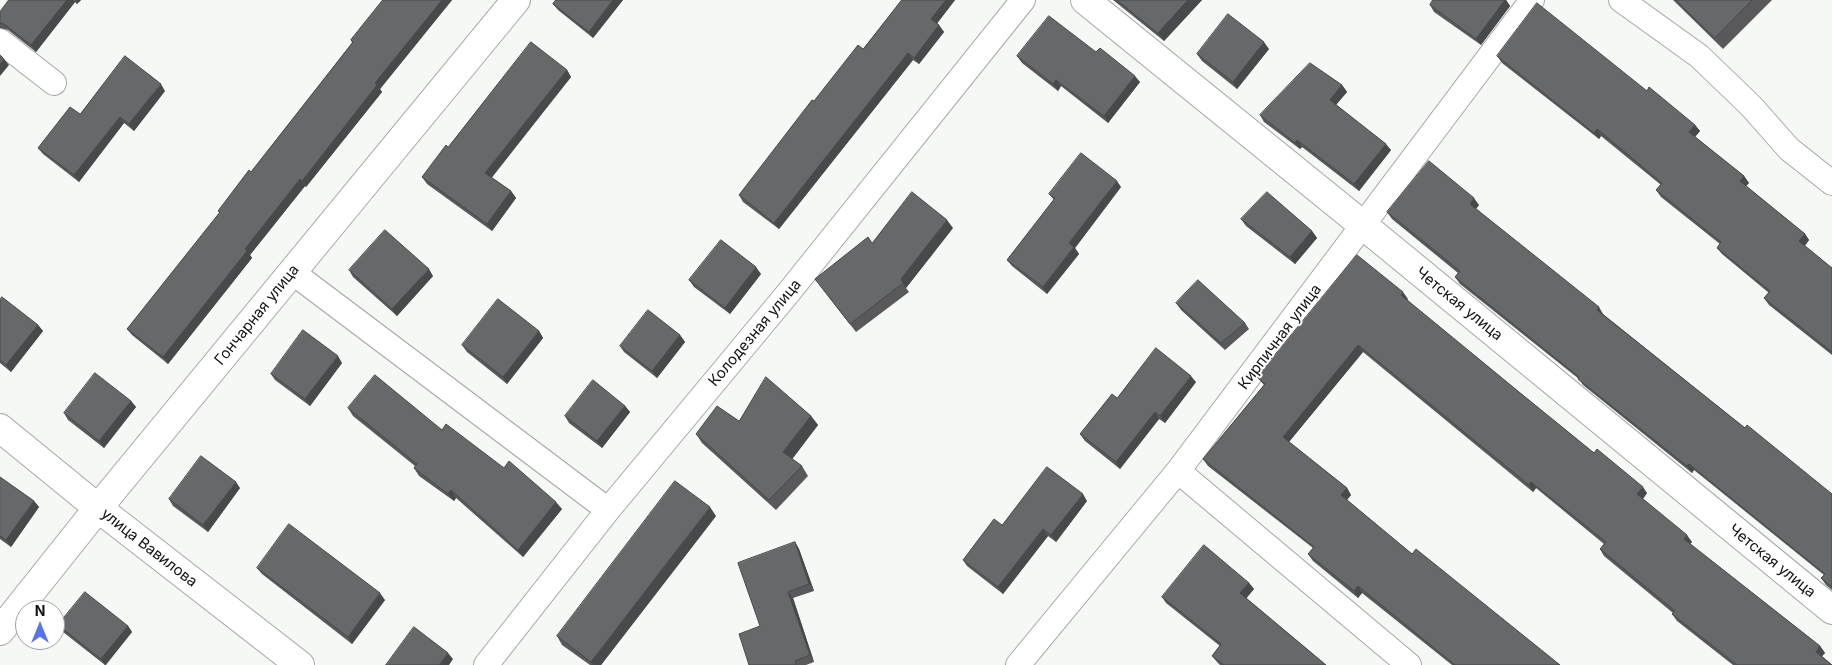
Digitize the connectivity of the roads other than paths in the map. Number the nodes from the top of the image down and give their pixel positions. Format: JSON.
{"nodes":[{"id":1,"x":516,"y":0,"type":"edge"},
{"id":2,"x":1022,"y":0,"type":"edge"},
{"id":3,"x":1085,"y":0,"type":"edge"},
{"id":4,"x":1532,"y":0,"type":"edge"},
{"id":5,"x":1621,"y":0,"type":"edge"},
{"id":6,"x":0,"y":41,"type":"edge"},
{"id":7,"x":54,"y":83,"type":"dead end"},
{"id":8,"x":1832,"y":184,"type":"edge"},
{"id":9,"x":1364,"y":226,"type":"junction"},
{"id":10,"x":292,"y":272,"type":"junction"},
{"id":11,"x":0,"y":428,"type":"edge"},
{"id":12,"x":1178,"y":471,"type":"junction"},
{"id":13,"x":98,"y":508,"type":"junction"},
{"id":14,"x":608,"y":510,"type":"junction"},
{"id":15,"x":1832,"y":610,"type":"edge"},
{"id":16,"x":0,"y":631,"type":"edge"},
{"id":17,"x":300,"y":665,"type":"edge"},
{"id":18,"x":486,"y":665,"type":"edge"},
{"id":19,"x":1018,"y":665,"type":"edge"},
{"id":20,"x":1409,"y":665,"type":"edge"}],
"edges":[{"from":1,"to":10,"type":"street","name":"Гончарная улица"},
{"from":2,"to":14,"type":"street","name":"Колодезная улица"},
{"from":3,"to":9,"type":"street","name":"Четская улица"},
{"from":4,"to":9,"type":"street","name":"Кирпичная улица"},
{"from":5,"to":8,"type":"street"},
{"from":6,"to":7,"type":"street"},
{"from":9,"to":12,"type":"street","name":"Кирпичная улица"},
{"from":9,"to":15,"type":"street","name":"Четская улица"},
{"from":10,"to":13,"type":"street","name":"Гончарная улица"},
{"from":10,"to":14,"type":"street"},
{"from":11,"to":13,"type":"street","name":"улица Вавилова"},
{"from":12,"to":19,"type":"street","name":"Кирпичная улица"},
{"from":12,"to":20,"type":"street"},
{"from":13,"to":16,"type":"street","name":"Гончарная улица"},
{"from":13,"to":17,"type":"street","name":"улица Вавилова"},
{"from":14,"to":18,"type":"street","name":"Колодезная улица"}]}
